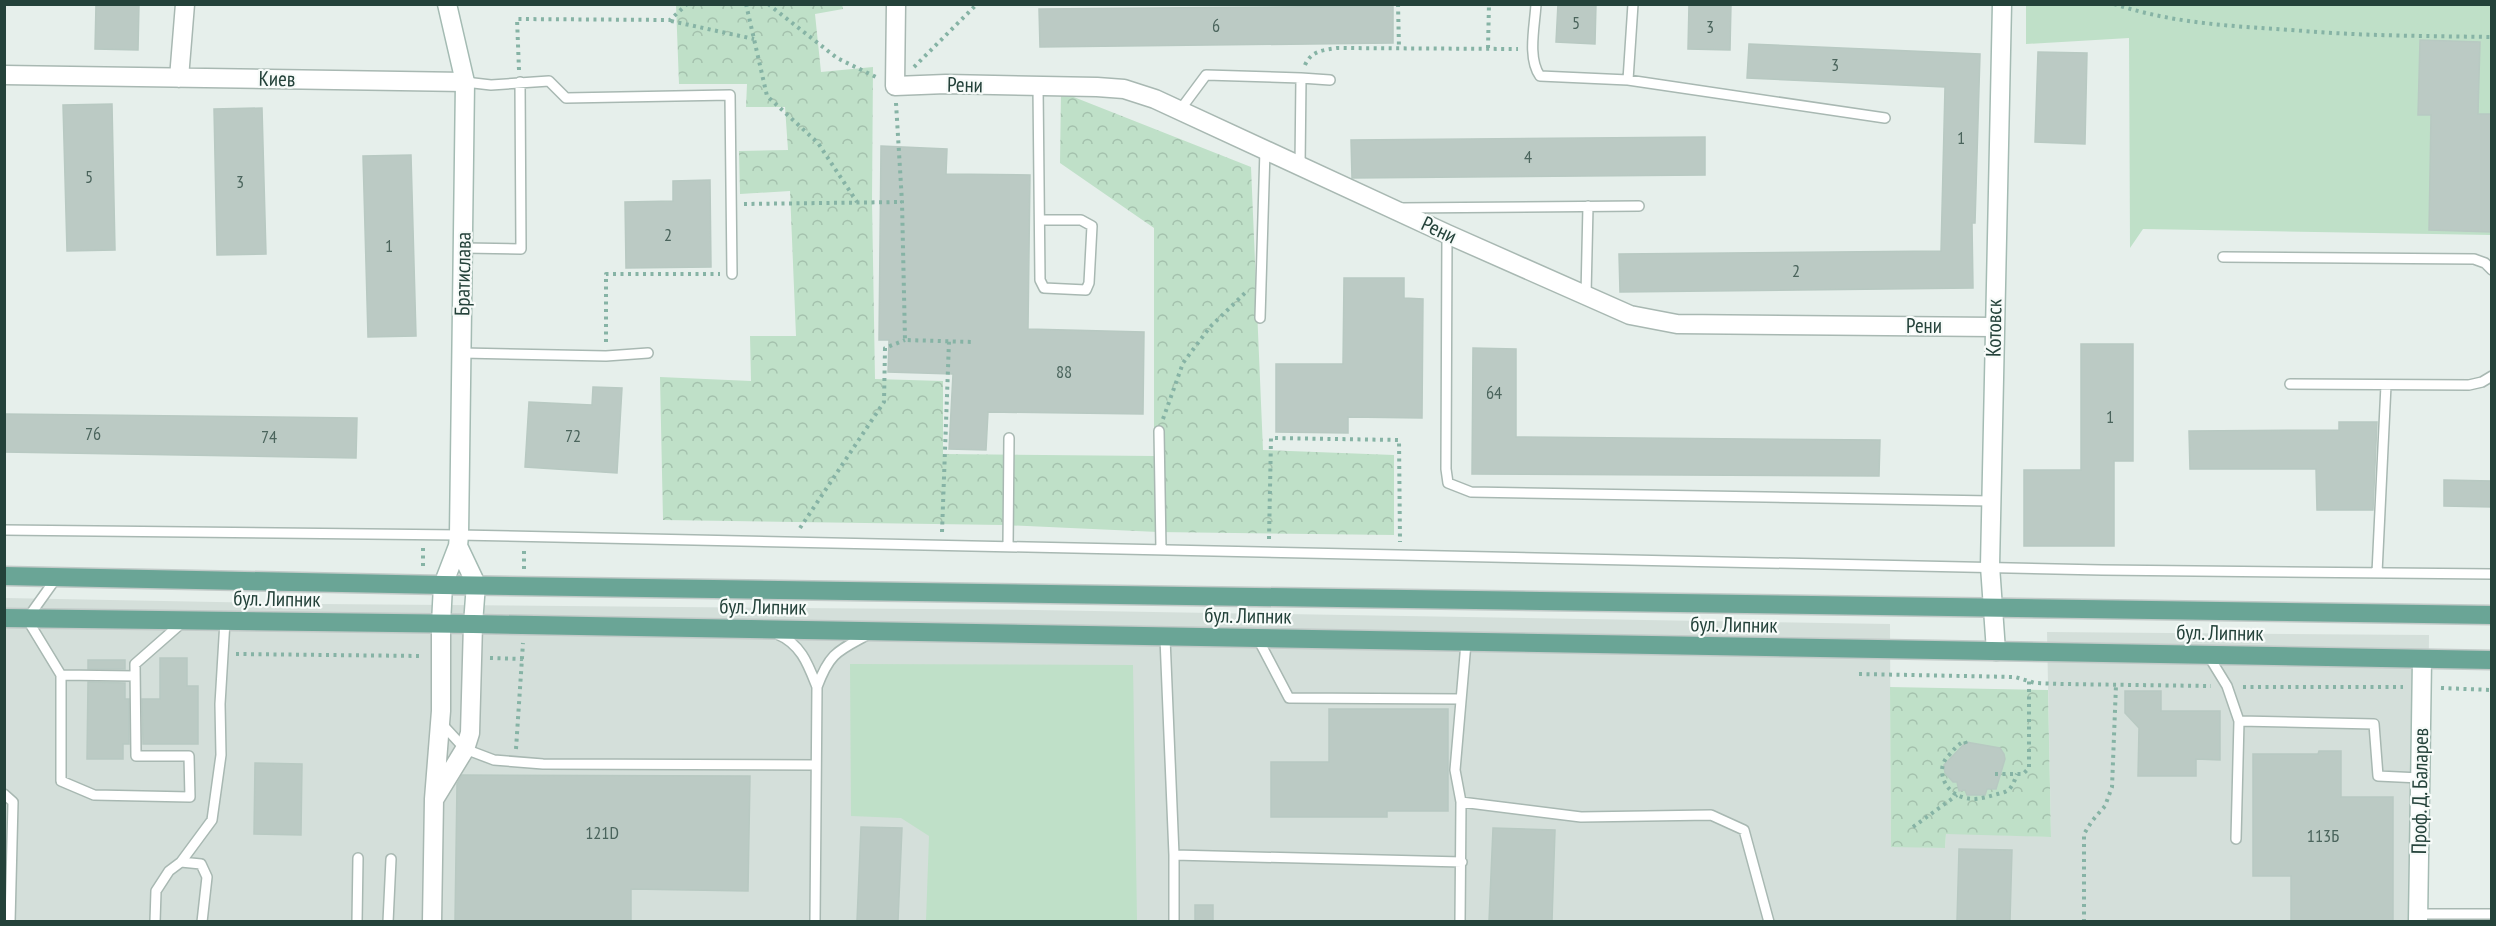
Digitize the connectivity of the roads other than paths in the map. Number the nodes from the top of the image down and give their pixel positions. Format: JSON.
{"nodes":[{"id":1,"x":185,"y":4,"type":"edge"},
{"id":2,"x":447,"y":4,"type":"edge"},
{"id":3,"x":896,"y":4,"type":"edge"},
{"id":4,"x":1536,"y":4,"type":"edge"},
{"id":5,"x":1633,"y":4,"type":"edge"},
{"id":6,"x":2002,"y":4,"type":"edge"},
{"id":7,"x":4,"y":75,"type":"edge"},
{"id":8,"x":179,"y":78,"type":"junction"},
{"id":9,"x":1301,"y":78,"type":"junction"},
{"id":10,"x":1330,"y":80,"type":"dead end"},
{"id":11,"x":1628,"y":80,"type":"junction"},
{"id":12,"x":465,"y":82,"type":"junction"},
{"id":13,"x":520,"y":82,"type":"junction"},
{"id":14,"x":1038,"y":87,"type":"junction"},
{"id":15,"x":1180,"y":110,"type":"junction"},
{"id":16,"x":1885,"y":118,"type":"dead end"},
{"id":17,"x":1265,"y":150,"type":"junction"},
{"id":18,"x":1300,"y":166,"type":"junction"},
{"id":19,"x":1588,"y":206,"type":"junction"},
{"id":20,"x":1639,"y":206,"type":"dead end"},
{"id":21,"x":1390,"y":208,"type":"junction"},
{"id":22,"x":1040,"y":220,"type":"junction"},
{"id":23,"x":1447,"y":234,"type":"junction"},
{"id":24,"x":464,"y":248,"type":"junction"},
{"id":25,"x":2223,"y":257,"type":"dead end"},
{"id":26,"x":2492,"y":270,"type":"edge"},
{"id":27,"x":732,"y":274,"type":"road end"},
{"id":28,"x":1586,"y":296,"type":"junction"},
{"id":29,"x":1260,"y":318,"type":"dead end"},
{"id":30,"x":1994,"y":327,"type":"junction"},
{"id":31,"x":462,"y":353,"type":"junction"},
{"id":32,"x":648,"y":353,"type":"dead end"},
{"id":33,"x":2492,"y":376,"type":"edge"},
{"id":34,"x":2290,"y":384,"type":"dead end"},
{"id":35,"x":2386,"y":385,"type":"junction"},
{"id":36,"x":1160,"y":432,"type":"road end"},
{"id":37,"x":1009,"y":438,"type":"dead end"},
{"id":38,"x":1991,"y":501,"type":"junction"},
{"id":39,"x":4,"y":530,"type":"edge"},
{"id":40,"x":458,"y":541,"type":"junction"},
{"id":41,"x":1008,"y":546,"type":"junction"},
{"id":42,"x":1161,"y":549,"type":"junction"},
{"id":43,"x":1990,"y":566,"type":"junction"},
{"id":44,"x":2377,"y":573,"type":"junction"},
{"id":45,"x":2492,"y":574,"type":"edge"},
{"id":46,"x":4,"y":576,"type":"edge"},
{"id":47,"x":57,"y":577,"type":"junction"},
{"id":48,"x":476,"y":584,"type":"junction"},
{"id":49,"x":443,"y":585,"type":"junction"},
{"id":50,"x":1992,"y":609,"type":"junction"},
{"id":51,"x":2492,"y":615,"type":"edge"},
{"id":52,"x":4,"y":618,"type":"edge"},
{"id":53,"x":27,"y":619,"type":"junction"},
{"id":54,"x":185,"y":620,"type":"junction"},
{"id":55,"x":225,"y":621,"type":"junction"},
{"id":56,"x":441,"y":624,"type":"junction"},
{"id":57,"x":473,"y":624,"type":"junction"},
{"id":58,"x":765,"y":629,"type":"junction"},
{"id":59,"x":874,"y":631,"type":"junction"},
{"id":60,"x":1165,"y":638,"type":"junction"},
{"id":61,"x":1258,"y":639,"type":"junction"},
{"id":62,"x":1466,"y":643,"type":"junction"},
{"id":63,"x":1996,"y":651,"type":"junction"},
{"id":64,"x":2208,"y":655,"type":"junction"},
{"id":65,"x":2422,"y":660,"type":"junction"},
{"id":66,"x":2492,"y":660,"type":"edge"},
{"id":67,"x":61,"y":675,"type":"junction"},
{"id":68,"x":135,"y":676,"type":"junction"},
{"id":69,"x":817,"y":687,"type":"junction"},
{"id":70,"x":1461,"y":699,"type":"junction"},
{"id":71,"x":441,"y":711,"type":"junction"},
{"id":72,"x":2239,"y":721,"type":"junction"},
{"id":73,"x":465,"y":749,"type":"junction"},
{"id":74,"x":816,"y":765,"type":"junction"},
{"id":75,"x":2420,"y":778,"type":"junction"},
{"id":76,"x":4,"y":794,"type":"edge"},
{"id":77,"x":434,"y":799,"type":"junction"},
{"id":78,"x":1461,"y":802,"type":"junction"},
{"id":79,"x":2236,"y":839,"type":"dead end"},
{"id":80,"x":1174,"y":855,"type":"junction"},
{"id":81,"x":358,"y":858,"type":"dead end"},
{"id":82,"x":391,"y":859,"type":"dead end"},
{"id":83,"x":181,"y":862,"type":"junction"},
{"id":84,"x":1462,"y":862,"type":"junction"},
{"id":85,"x":2492,"y":914,"type":"edge"},
{"id":86,"x":2418,"y":918,"type":"edge"},
{"id":87,"x":10,"y":921,"type":"edge"},
{"id":88,"x":155,"y":921,"type":"edge"},
{"id":89,"x":202,"y":921,"type":"edge"},
{"id":90,"x":357,"y":921,"type":"edge"},
{"id":91,"x":388,"y":921,"type":"edge"},
{"id":92,"x":432,"y":921,"type":"edge"},
{"id":93,"x":815,"y":921,"type":"edge"},
{"id":94,"x":1174,"y":921,"type":"edge"},
{"id":95,"x":1460,"y":921,"type":"edge"},
{"id":96,"x":1769,"y":921,"type":"edge"}],
"edges":[{"from":1,"to":8,"type":"street"},
{"from":2,"to":12,"type":"street","name":"Братислава"},
{"from":3,"to":14,"type":"street","name":"Рени"},
{"from":4,"to":11,"type":"lane"},
{"from":5,"to":11,"type":"lane"},
{"from":6,"to":30,"type":"street","name":"Котовск"},
{"from":7,"to":8,"type":"street","name":"Киев"},
{"from":8,"to":12,"type":"street","name":"Киев"},
{"from":9,"to":10,"type":"lane"},
{"from":9,"to":15,"type":"lane"},
{"from":9,"to":18,"type":"lane"},
{"from":11,"to":16,"type":"lane"},
{"from":12,"to":13,"type":"lane","name":"Киев"},
{"from":12,"to":24,"type":"street","name":"Братислава"},
{"from":13,"to":24,"type":"lane"},
{"from":13,"to":27,"type":"lane","name":"Киев"},
{"from":14,"to":15,"type":"street","name":"Рени"},
{"from":14,"to":22,"type":"lane"},
{"from":15,"to":17,"type":"street","name":"Рени"},
{"from":17,"to":18,"type":"street","name":"Рени"},
{"from":17,"to":29,"type":"lane"},
{"from":18,"to":21,"type":"street","name":"Рени"},
{"from":19,"to":20,"type":"lane"},
{"from":19,"to":21,"type":"lane"},
{"from":19,"to":28,"type":"lane"},
{"from":21,"to":23,"type":"street","name":"Рени"},
{"from":22,"to":22,"type":"lane"},
{"from":23,"to":28,"type":"street","name":"Рени"},
{"from":23,"to":38,"type":"lane"},
{"from":24,"to":31,"type":"street","name":"Братислава"},
{"from":25,"to":26,"type":"lane"},
{"from":28,"to":30,"type":"street","name":"Рени"},
{"from":30,"to":38,"type":"street","name":"Котовск"},
{"from":31,"to":32,"type":"lane"},
{"from":31,"to":40,"type":"street","name":"Братислава"},
{"from":33,"to":35,"type":"lane"},
{"from":34,"to":35,"type":"lane"},
{"from":35,"to":44,"type":"lane"},
{"from":36,"to":42,"type":"lane"},
{"from":37,"to":41,"type":"lane"},
{"from":38,"to":43,"type":"street","name":"Котовск"},
{"from":39,"to":40,"type":"lane"},
{"from":40,"to":41,"type":"lane"},
{"from":40,"to":48,"type":"street"},
{"from":40,"to":49,"type":"street"},
{"from":41,"to":42,"type":"lane"},
{"from":42,"to":43,"type":"lane"},
{"from":43,"to":44,"type":"lane"},
{"from":43,"to":50,"type":"street","name":"Котовск"},
{"from":44,"to":45,"type":"lane"},
{"from":46,"to":47,"type":"main road","name":"бул. Липник"},
{"from":47,"to":49,"type":"main road","name":"бул. Липник"},
{"from":47,"to":53,"type":"lane"},
{"from":48,"to":49,"type":"main road","name":"бул. Липник"},
{"from":48,"to":50,"type":"main road","name":"бул. Липник"},
{"from":48,"to":57,"type":"street"},
{"from":49,"to":56,"type":"street"},
{"from":50,"to":51,"type":"main road","name":"бул. Липник"},
{"from":50,"to":63,"type":"street","name":"Котовск"},
{"from":52,"to":53,"type":"main road","name":"бул. Липник"},
{"from":53,"to":54,"type":"main road","name":"бул. Липник"},
{"from":53,"to":67,"type":"lane"},
{"from":54,"to":55,"type":"main road","name":"бул. Липник"},
{"from":54,"to":68,"type":"lane"},
{"from":55,"to":56,"type":"main road","name":"бул. Липник"},
{"from":55,"to":83,"type":"lane"},
{"from":56,"to":57,"type":"main road","name":"бул. Липник"},
{"from":56,"to":71,"type":"street"},
{"from":57,"to":58,"type":"main road","name":"бул. Липник"},
{"from":57,"to":73,"type":"street"},
{"from":58,"to":59,"type":"main road","name":"бул. Липник"},
{"from":58,"to":69,"type":"lane"},
{"from":59,"to":60,"type":"main road","name":"бул. Липник"},
{"from":59,"to":69,"type":"lane"},
{"from":60,"to":61,"type":"main road","name":"бул. Липник"},
{"from":60,"to":80,"type":"lane"},
{"from":61,"to":62,"type":"main road","name":"бул. Липник"},
{"from":61,"to":70,"type":"lane"},
{"from":62,"to":63,"type":"main road","name":"бул. Липник"},
{"from":62,"to":70,"type":"lane"},
{"from":63,"to":64,"type":"main road","name":"бул. Липник"},
{"from":64,"to":65,"type":"main road","name":"бул. Липник"},
{"from":64,"to":72,"type":"lane"},
{"from":65,"to":66,"type":"main road","name":"бул. Липник"},
{"from":65,"to":75,"type":"street","name":"Проф. Д. Баларев"},
{"from":67,"to":68,"type":"lane"},
{"from":67,"to":68,"type":"lane"},
{"from":69,"to":74,"type":"lane"},
{"from":70,"to":78,"type":"lane"},
{"from":71,"to":73,"type":"lane"},
{"from":71,"to":77,"type":"street"},
{"from":72,"to":75,"type":"lane"},
{"from":72,"to":79,"type":"lane"},
{"from":73,"to":74,"type":"lane"},
{"from":73,"to":77,"type":"street"},
{"from":74,"to":93,"type":"lane"},
{"from":75,"to":86,"type":"street","name":"Проф. Д. Баларев"},
{"from":76,"to":87,"type":"lane"},
{"from":77,"to":92,"type":"street"},
{"from":78,"to":84,"type":"lane"},
{"from":78,"to":96,"type":"lane"},
{"from":80,"to":84,"type":"lane"},
{"from":80,"to":94,"type":"lane"},
{"from":81,"to":90,"type":"lane"},
{"from":82,"to":91,"type":"lane"},
{"from":83,"to":88,"type":"lane"},
{"from":83,"to":89,"type":"lane"},
{"from":84,"to":95,"type":"lane"},
{"from":85,"to":86,"type":"lane"}]}
